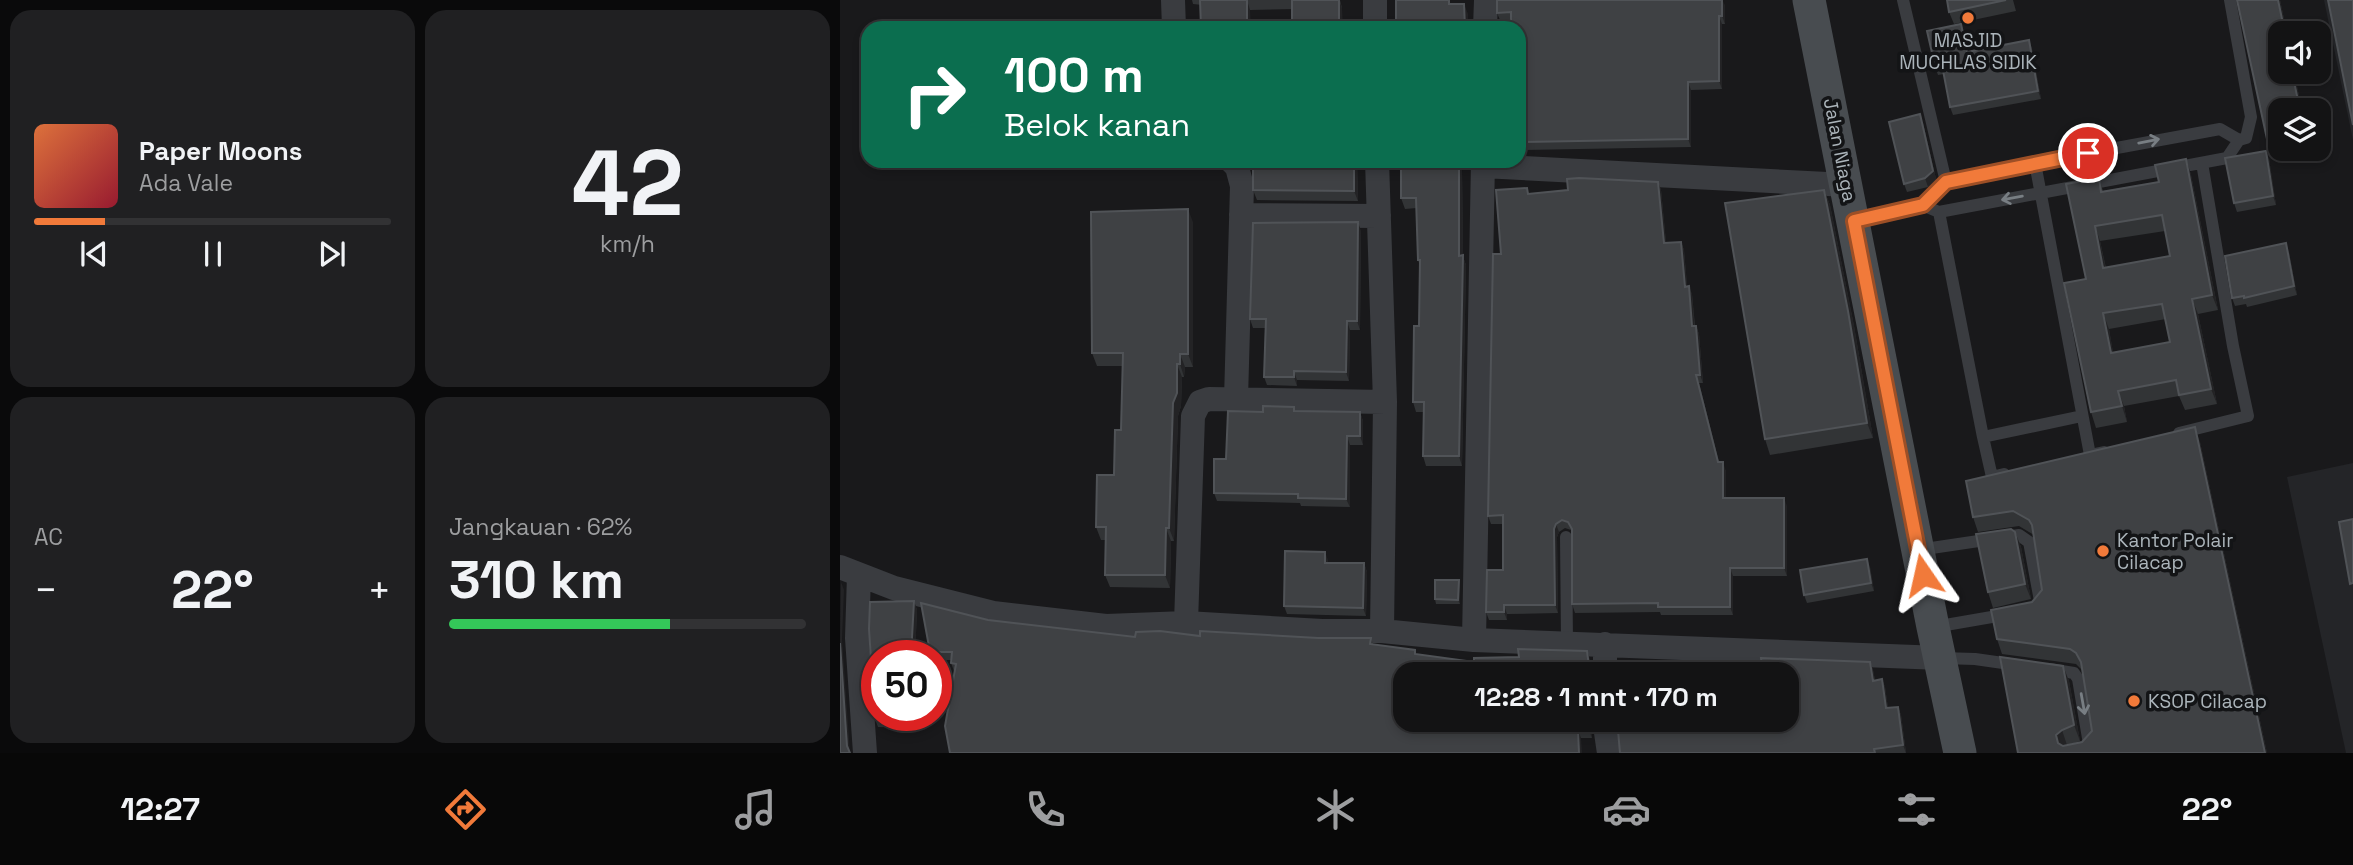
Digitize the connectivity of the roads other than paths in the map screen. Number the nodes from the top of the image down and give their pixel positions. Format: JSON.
{"nodes":[{"id":1,"x":1173,"y":0,"type":"edge"},
{"id":2,"x":1375,"y":0,"type":"edge"},
{"id":3,"x":1486,"y":0,"type":"edge"},
{"id":4,"x":1809,"y":0,"type":"edge"},
{"id":5,"x":1903,"y":0,"type":"edge"},
{"id":6,"x":2230,"y":0,"type":"edge"},
{"id":7,"x":1174,"y":21,"type":"edge"},
{"id":8,"x":1375,"y":21,"type":"edge"},
{"id":9,"x":1485,"y":21,"type":"edge"},
{"id":10,"x":2238,"y":140,"type":"junction"},
{"id":11,"x":2035,"y":163,"type":"junction"},
{"id":12,"x":2202,"y":163,"type":"junction"},
{"id":13,"x":1526,"y":166,"type":"edge"},
{"id":14,"x":1237,"y":168,"type":"edge"},
{"id":15,"x":1377,"y":168,"type":"edge"},
{"id":16,"x":1483,"y":168,"type":"edge"},
{"id":17,"x":1946,"y":182,"type":"junction"},
{"id":18,"x":1847,"y":185,"type":"junction"},
{"id":19,"x":2042,"y":193,"type":"junction"},
{"id":20,"x":1923,"y":205,"type":"junction"},
{"id":21,"x":1940,"y":212,"type":"junction"},
{"id":22,"x":1241,"y":215,"type":"junction"},
{"id":23,"x":1379,"y":216,"type":"junction"},
{"id":24,"x":1854,"y":221,"type":"junction"},
{"id":25,"x":1236,"y":399,"type":"junction"},
{"id":26,"x":1385,"y":402,"type":"junction"},
{"id":27,"x":2082,"y":416,"type":"junction"},
{"id":28,"x":2169,"y":436,"type":"edge"},
{"id":29,"x":1983,"y":438,"type":"junction"},
{"id":30,"x":2116,"y":448,"type":"edge"},
{"id":31,"x":2016,"y":471,"type":"edge"},
{"id":32,"x":1566,"y":537,"type":"dead end"},
{"id":33,"x":1918,"y":550,"type":"junction"},
{"id":34,"x":849,"y":571,"type":"edge"},
{"id":35,"x":1186,"y":623,"type":"junction"},
{"id":36,"x":1382,"y":631,"type":"junction"},
{"id":37,"x":1474,"y":639,"type":"junction"},
{"id":38,"x":1567,"y":643,"type":"junction"},
{"id":39,"x":1937,"y":643,"type":"junction"},
{"id":40,"x":1605,"y":644,"type":"junction"},
{"id":41,"x":1605,"y":662,"type":"edge"},
{"id":42,"x":1606,"y":732,"type":"edge"},
{"id":43,"x":865,"y":753,"type":"edge"},
{"id":44,"x":1609,"y":753,"type":"edge"},
{"id":45,"x":1960,"y":753,"type":"edge"},
{"id":46,"x":2070,"y":753,"type":"edge"}],
"edges":[{"from":1,"to":7,"type":"street"},
{"from":2,"to":8,"type":"street"},
{"from":3,"to":9,"type":"street"},
{"from":4,"to":18,"type":"main road","name":"Jalan Niaga"},
{"from":5,"to":17,"type":"lane"},
{"from":6,"to":10,"type":"lane"},
{"from":11,"to":10,"type":"lane","one_way":true},
{"from":10,"to":12,"type":"lane"},
{"from":11,"to":17,"type":"lane"},
{"from":11,"to":19,"type":"lane"},
{"from":12,"to":19,"type":"lane"},
{"from":12,"to":28,"type":"lane"},
{"from":13,"to":18,"type":"street"},
{"from":14,"to":22,"type":"street"},
{"from":15,"to":23,"type":"street"},
{"from":16,"to":37,"type":"street"},
{"from":17,"to":20,"type":"lane"},
{"from":18,"to":24,"type":"main road","name":"Jalan Niaga"},
{"from":19,"to":21,"type":"lane","one_way":true},
{"from":19,"to":27,"type":"lane"},
{"from":20,"to":21,"type":"lane"},
{"from":20,"to":24,"type":"lane"},
{"from":21,"to":29,"type":"lane"},
{"from":22,"to":23,"type":"street"},
{"from":22,"to":25,"type":"street"},
{"from":23,"to":26,"type":"street"},
{"from":24,"to":33,"type":"main road","name":"Jalan Niaga"},
{"from":25,"to":26,"type":"street"},
{"from":25,"to":35,"type":"street"},
{"from":26,"to":36,"type":"street"},
{"from":27,"to":29,"type":"lane"},
{"from":27,"to":30,"type":"lane"},
{"from":29,"to":31,"type":"lane"},
{"from":32,"to":38,"type":"lane"},
{"from":33,"to":39,"type":"main road","name":"Jalan Niaga"},
{"from":33,"to":39,"type":"lane"},
{"from":34,"to":35,"type":"street"},
{"from":34,"to":43,"type":"street"},
{"from":35,"to":36,"type":"street"},
{"from":36,"to":37,"type":"street"},
{"from":37,"to":38,"type":"street"},
{"from":38,"to":40,"type":"street"},
{"from":39,"to":40,"type":"street"},
{"from":39,"to":45,"type":"main road","name":"Jalan Niaga"},
{"from":39,"to":46,"type":"lane","one_way":true},
{"from":40,"to":41,"type":"street"},
{"from":42,"to":44,"type":"street"}]}
